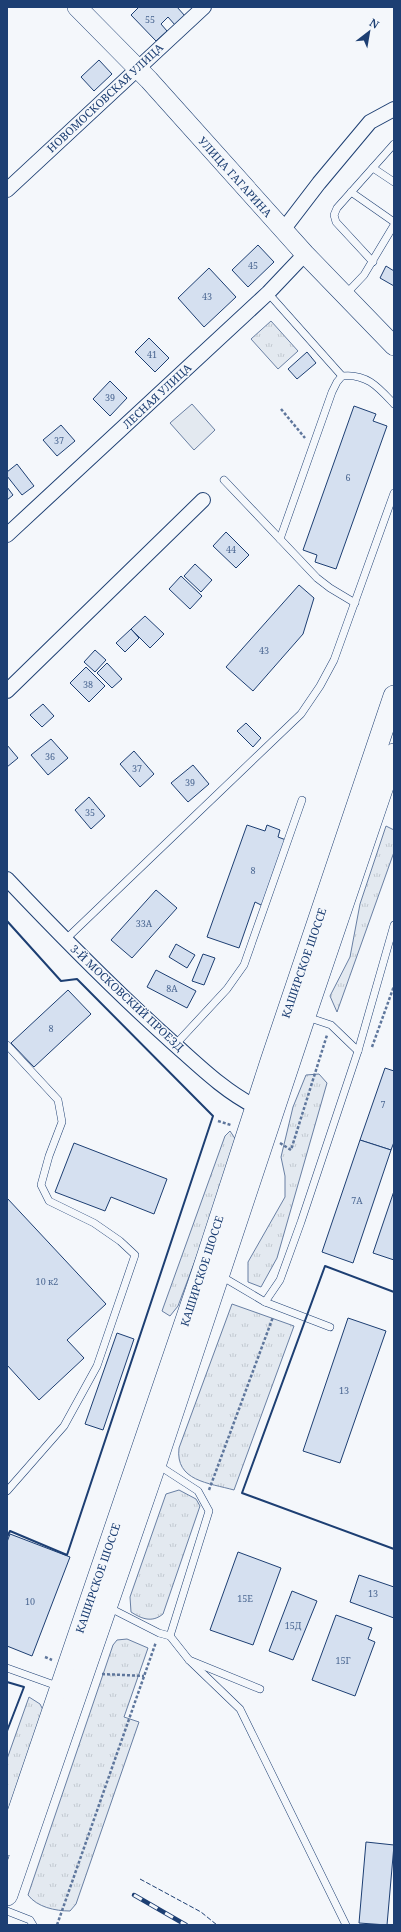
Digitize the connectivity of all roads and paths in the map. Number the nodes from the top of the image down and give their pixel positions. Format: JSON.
{"nodes":[{"id":1,"x":77,"y":7,"type":"edge"},
{"id":2,"x":204,"y":7,"type":"edge"},
{"id":3,"x":137,"y":68,"type":"junction"},
{"id":4,"x":394,"y":109,"type":"edge"},
{"id":5,"x":394,"y":144,"type":"edge"},
{"id":6,"x":373,"y":168,"type":"junction"},
{"id":7,"x":394,"y":182,"type":"edge"},
{"id":8,"x":7,"y":190,"type":"edge"},
{"id":9,"x":351,"y":192,"type":"junction"},
{"id":10,"x":394,"y":222,"type":"edge"},
{"id":11,"x":394,"y":225,"type":"edge"},
{"id":12,"x":283,"y":230,"type":"junction"},
{"id":13,"x":305,"y":254,"type":"junction"},
{"id":14,"x":373,"y":262,"type":"junction"},
{"id":15,"x":268,"y":293,"type":"junction"},
{"id":16,"x":345,"y":295,"type":"junction"},
{"id":17,"x":394,"y":346,"type":"edge"},
{"id":18,"x":342,"y":376,"type":"junction"},
{"id":19,"x":394,"y":404,"type":"edge"},
{"id":20,"x":281,"y":409,"type":"dead end"},
{"id":21,"x":312,"y":446,"type":"junction"},
{"id":22,"x":224,"y":480,"type":"dead end"},
{"id":23,"x":394,"y":493,"type":"edge"},
{"id":24,"x":203,"y":500,"type":"dead end"},
{"id":25,"x":7,"y":536,"type":"edge"},
{"id":26,"x":280,"y":539,"type":"junction"},
{"id":27,"x":355,"y":603,"type":"junction"},
{"id":28,"x":7,"y":691,"type":"edge"},
{"id":29,"x":394,"y":696,"type":"edge"},
{"id":30,"x":394,"y":754,"type":"edge"},
{"id":31,"x":302,"y":800,"type":"dead end"},
{"id":32,"x":7,"y":879,"type":"edge"},
{"id":33,"x":394,"y":925,"type":"edge"},
{"id":34,"x":65,"y":940,"type":"junction"},
{"id":35,"x":394,"y":986,"type":"edge"},
{"id":36,"x":305,"y":1016,"type":"junction"},
{"id":37,"x":331,"y":1025,"type":"junction"},
{"id":38,"x":7,"y":1045,"type":"edge"},
{"id":39,"x":175,"y":1045,"type":"junction"},
{"id":40,"x":358,"y":1051,"type":"junction"},
{"id":41,"x":370,"y":1052,"type":"dead end"},
{"id":42,"x":256,"y":1107,"type":"junction"},
{"id":43,"x":218,"y":1121,"type":"dead end"},
{"id":44,"x":233,"y":1126,"type":"dead end"},
{"id":45,"x":275,"y":1141,"type":"dead end"},
{"id":46,"x":219,"y":1275,"type":"junction"},
{"id":47,"x":265,"y":1302,"type":"junction"},
{"id":48,"x":277,"y":1307,"type":"junction"},
{"id":49,"x":330,"y":1327,"type":"dead end"},
{"id":50,"x":156,"y":1463,"type":"junction"},
{"id":51,"x":7,"y":1491,"type":"edge"},
{"id":52,"x":205,"y":1504,"type":"junction"},
{"id":53,"x":106,"y":1606,"type":"junction"},
{"id":54,"x":159,"y":1633,"type":"junction"},
{"id":55,"x":170,"y":1636,"type":"junction"},
{"id":56,"x":189,"y":1660,"type":"junction"},
{"id":57,"x":7,"y":1668,"type":"edge"},
{"id":58,"x":60,"y":1687,"type":"junction"},
{"id":59,"x":260,"y":1689,"type":"dead end"},
{"id":60,"x":7,"y":1845,"type":"edge"},
{"id":61,"x":7,"y":1895,"type":"edge"},
{"id":62,"x":7,"y":1911,"type":"edge"},
{"id":63,"x":31,"y":1923,"type":"edge"},
{"id":64,"x":57,"y":1925,"type":"edge"},
{"id":65,"x":346,"y":1925,"type":"edge"}],
"edges":[{"from":1,"to":3,"type":"street","name":"УЛИЦА ГАГАРИНА"},
{"from":2,"to":3,"type":"street","name":"НОВОМОСКОВСКАЯ УЛИЦА"},
{"from":3,"to":8,"type":"street","name":"НОВОМОСКОВСКАЯ УЛИЦА"},
{"from":3,"to":12,"type":"street","name":"УЛИЦА ГАГАРИНА"},
{"from":4,"to":12,"type":"street"},
{"from":5,"to":6,"type":"lane"},
{"from":6,"to":7,"type":"lane"},
{"from":6,"to":9,"type":"lane"},
{"from":9,"to":10,"type":"lane"},
{"from":9,"to":14,"type":"lane"},
{"from":11,"to":14,"type":"lane"},
{"from":12,"to":13,"type":"street","name":"УЛИЦА ГАГАРИНА"},
{"from":13,"to":15,"type":"street","name":"ЛЕСНАЯ УЛИЦА"},
{"from":13,"to":16,"type":"street","name":"УЛИЦА ГАГАРИНА"},
{"from":14,"to":16,"type":"lane"},
{"from":15,"to":18,"type":"lane"},
{"from":15,"to":25,"type":"street","name":"ЛЕСНАЯ УЛИЦА"},
{"from":16,"to":17,"type":"street","name":"УЛИЦА ГАГАРИНА"},
{"from":18,"to":19,"type":"lane"},
{"from":18,"to":21,"type":"lane"},
{"from":20,"to":21,"type":"path"},
{"from":21,"to":26,"type":"lane"},
{"from":22,"to":26,"type":"lane"},
{"from":23,"to":27,"type":"lane"},
{"from":24,"to":28,"type":"street"},
{"from":26,"to":27,"type":"lane"},
{"from":27,"to":34,"type":"lane"},
{"from":29,"to":42,"type":"main road","name":"КАШИРСКОЕ ШОССЕ"},
{"from":30,"to":36,"type":"main road","name":"КАШИРСКОЕ ШОССЕ"},
{"from":31,"to":39,"type":"lane"},
{"from":32,"to":34,"type":"street","name":"3-Й МОСКОВСКИЙ ПРОЕЗД"},
{"from":33,"to":40,"type":"lane"},
{"from":34,"to":39,"type":"street","name":"3-Й МОСКОВСКИЙ ПРОЕЗД"},
{"from":35,"to":41,"type":"path"},
{"from":36,"to":37,"type":"lane"},
{"from":36,"to":46,"type":"main road","name":"КАШИРСКОЕ ШОССЕ"},
{"from":37,"to":40,"type":"lane"},
{"from":37,"to":45,"type":"path"},
{"from":38,"to":51,"type":"lane"},
{"from":39,"to":42,"type":"street","name":"3-Й МОСКОВСКИЙ ПРОЕЗД"},
{"from":40,"to":47,"type":"lane"},
{"from":42,"to":58,"type":"main road","name":"КАШИРСКОЕ ШОССЕ"},
{"from":43,"to":44,"type":"path"},
{"from":46,"to":47,"type":"lane"},
{"from":46,"to":50,"type":"main road","name":"КАШИРСКОЕ ШОССЕ"},
{"from":47,"to":48,"type":"lane"},
{"from":48,"to":49,"type":"lane"},
{"from":48,"to":52,"type":"path"},
{"from":50,"to":52,"type":"lane"},
{"from":50,"to":53,"type":"main road","name":"КАШИРСКОЕ ШОССЕ"},
{"from":52,"to":55,"type":"lane"},
{"from":53,"to":54,"type":"lane"},
{"from":53,"to":61,"type":"main road","name":"КАШИРСКОЕ ШОССЕ"},
{"from":54,"to":55,"type":"lane"},
{"from":54,"to":64,"type":"path"},
{"from":55,"to":56,"type":"lane"},
{"from":56,"to":59,"type":"lane"},
{"from":56,"to":65,"type":"lane"},
{"from":57,"to":58,"type":"lane"},
{"from":58,"to":60,"type":"main road","name":"КАШИРСКОЕ ШОССЕ"},
{"from":62,"to":63,"type":"lane"}]}
